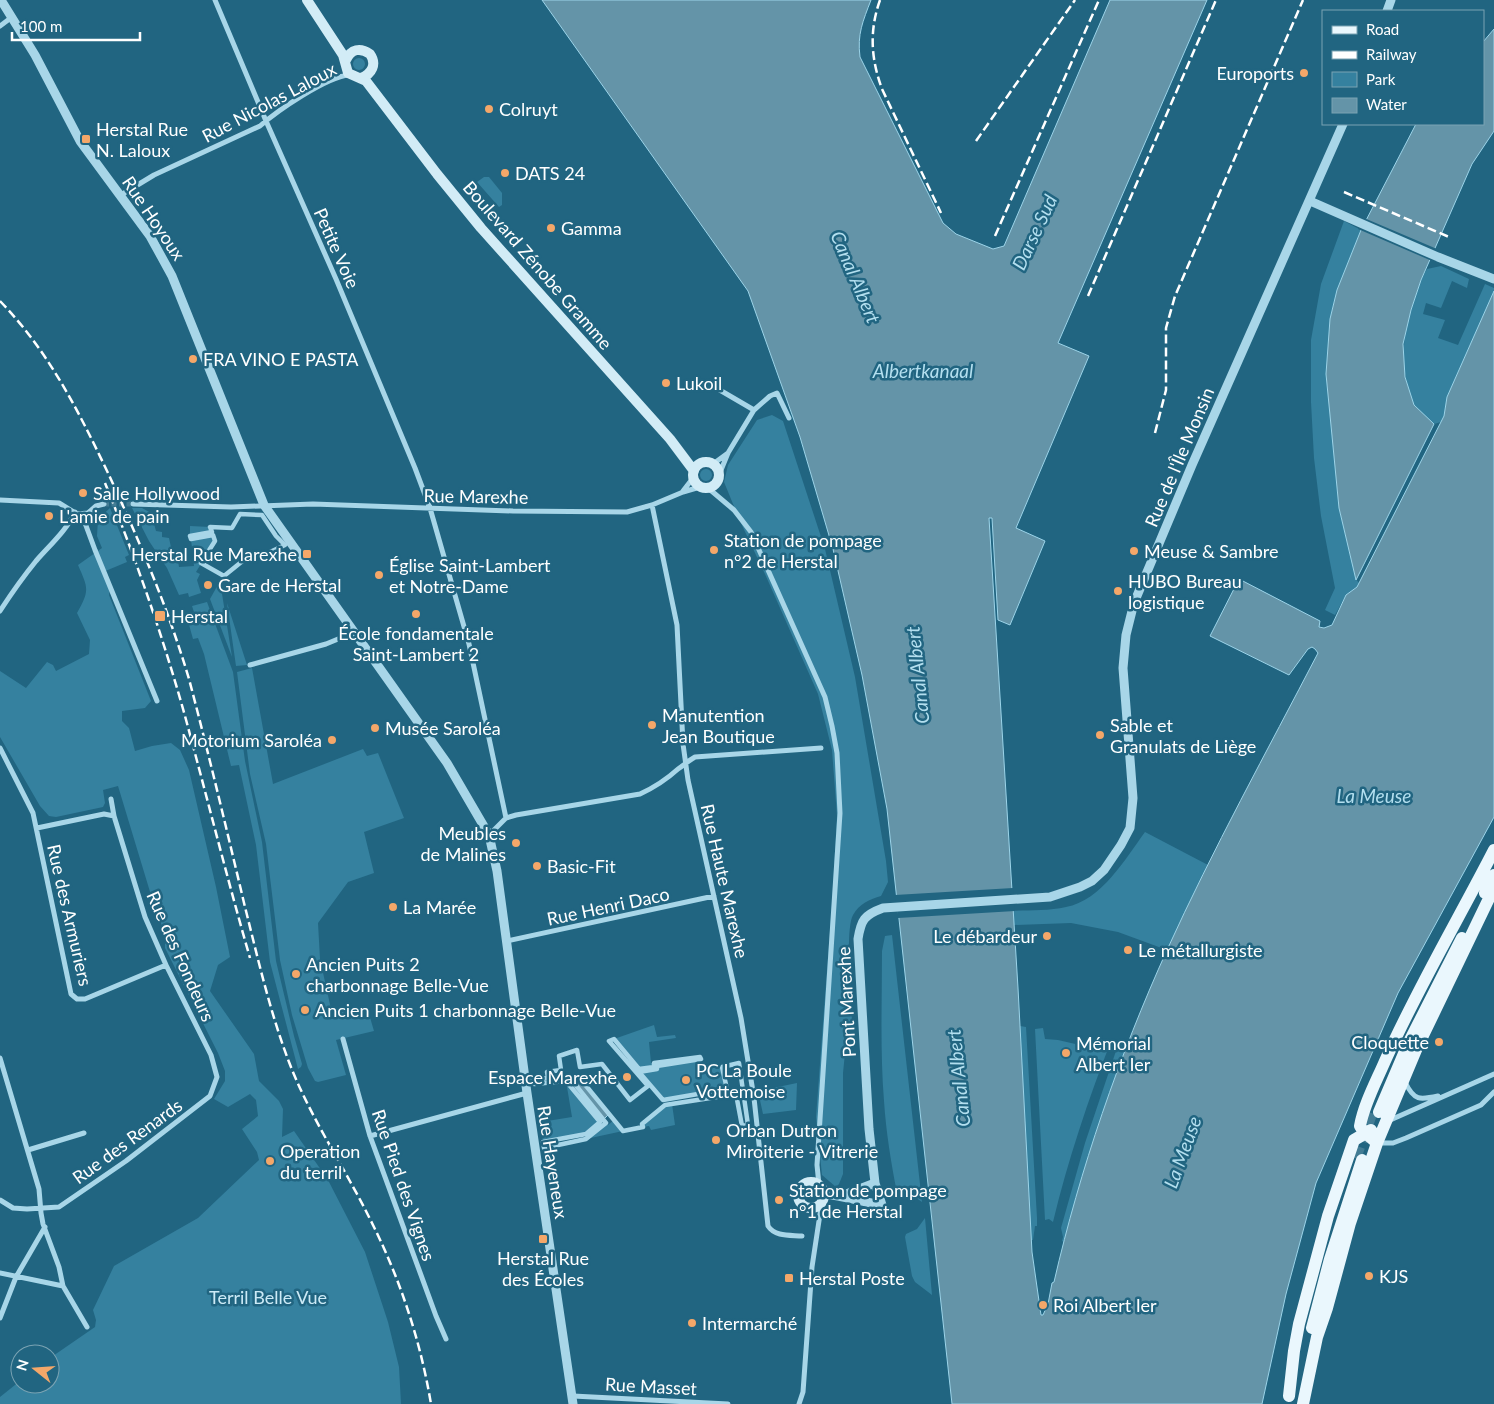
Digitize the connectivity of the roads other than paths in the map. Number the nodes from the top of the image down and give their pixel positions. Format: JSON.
{"nodes":[{"id":1,"x":1,"y":0,"type":"edge"},
{"id":2,"x":215,"y":0,"type":"edge"},
{"id":3,"x":307,"y":0,"type":"edge"},
{"id":4,"x":12,"y":17,"type":"junction"},
{"id":5,"x":0,"y":26,"type":"edge"},
{"id":6,"x":346,"y":60,"type":"junction"},
{"id":7,"x":356,"y":76,"type":"junction"},
{"id":8,"x":266,"y":121,"type":"junction"},
{"id":9,"x":1342,"y":125,"type":"edge"},
{"id":10,"x":120,"y":195,"type":"junction"},
{"id":11,"x":1310,"y":201,"type":"junction"},
{"id":12,"x":1493,"y":278,"type":"edge"},
{"id":13,"x":718,"y":389,"type":"dead end"},
{"id":14,"x":754,"y":410,"type":"junction"},
{"id":15,"x":789,"y":418,"type":"dead end"},
{"id":16,"x":728,"y":453,"type":"junction"},
{"id":17,"x":713,"y":464,"type":"junction"},
{"id":18,"x":719,"y":475,"type":"junction"},
{"id":19,"x":699,"y":481,"type":"junction"},
{"id":20,"x":683,"y":492,"type":"junction"},
{"id":21,"x":0,"y":500,"type":"edge"},
{"id":22,"x":104,"y":504,"type":"tunnel mouth"},
{"id":23,"x":132,"y":504,"type":"tunnel mouth"},
{"id":24,"x":264,"y":505,"type":"junction"},
{"id":25,"x":652,"y":505,"type":"junction"},
{"id":26,"x":430,"y":508,"type":"junction"},
{"id":27,"x":75,"y":512,"type":"junction"},
{"id":28,"x":84,"y":514,"type":"junction"},
{"id":29,"x":240,"y":514,"type":"joint"},
{"id":30,"x":0,"y":612,"type":"edge"},
{"id":31,"x":355,"y":632,"type":"junction"},
{"id":32,"x":250,"y":665,"type":"dead end"},
{"id":33,"x":156,"y":701,"type":"dead end"},
{"id":34,"x":0,"y":748,"type":"edge"},
{"id":35,"x":821,"y":748,"type":"dead end"},
{"id":36,"x":686,"y":762,"type":"junction"},
{"id":37,"x":111,"y":800,"type":"dead end"},
{"id":38,"x":114,"y":816,"type":"junction"},
{"id":39,"x":506,"y":818,"type":"junction"},
{"id":40,"x":37,"y":828,"type":"junction"},
{"id":41,"x":489,"y":835,"type":"junction"},
{"id":42,"x":1494,"y":850,"type":"edge"},
{"id":43,"x":1494,"y":862,"type":"edge"},
{"id":44,"x":1494,"y":875,"type":"edge"},
{"id":45,"x":1494,"y":888,"type":"edge"},
{"id":46,"x":714,"y":896,"type":"junction"},
{"id":47,"x":1018,"y":899,"type":"joint"},
{"id":48,"x":1494,"y":904,"type":"edge"},
{"id":49,"x":508,"y":941,"type":"junction"},
{"id":50,"x":1459,"y":962,"type":"junction"},
{"id":51,"x":166,"y":965,"type":"junction"},
{"id":52,"x":342,"y":1039,"type":"dead end"},
{"id":53,"x":0,"y":1058,"type":"edge"},
{"id":54,"x":1494,"y":1074,"type":"edge"},
{"id":55,"x":217,"y":1077,"type":"joint"},
{"id":56,"x":1404,"y":1077,"type":"junction"},
{"id":57,"x":533,"y":1079,"type":"joint"},
{"id":58,"x":1494,"y":1092,"type":"edge"},
{"id":59,"x":527,"y":1093,"type":"junction"},
{"id":60,"x":1444,"y":1095,"type":"junction"},
{"id":61,"x":1379,"y":1114,"type":"junction"},
{"id":62,"x":84,"y":1133,"type":"dead end"},
{"id":63,"x":1366,"y":1133,"type":"junction"},
{"id":64,"x":370,"y":1136,"type":"junction"},
{"id":65,"x":1377,"y":1143,"type":"junction"},
{"id":66,"x":28,"y":1150,"type":"junction"},
{"id":67,"x":1358,"y":1159,"type":"tunnel mouth"},
{"id":68,"x":875,"y":1183,"type":"junction"},
{"id":69,"x":822,"y":1193,"type":"junction"},
{"id":70,"x":841,"y":1196,"type":"junction"},
{"id":71,"x":0,"y":1200,"type":"edge"},
{"id":72,"x":40,"y":1208,"type":"junction"},
{"id":73,"x":45,"y":1227,"type":"junction"},
{"id":74,"x":802,"y":1236,"type":"dead end"},
{"id":75,"x":0,"y":1272,"type":"edge"},
{"id":76,"x":16,"y":1276,"type":"junction"},
{"id":77,"x":63,"y":1286,"type":"junction"},
{"id":78,"x":1326,"y":1308,"type":"junction"},
{"id":79,"x":0,"y":1318,"type":"edge"},
{"id":80,"x":87,"y":1327,"type":"dead end"},
{"id":81,"x":446,"y":1339,"type":"dead end"},
{"id":82,"x":573,"y":1400,"type":"edge"},
{"id":83,"x":1291,"y":1401,"type":"edge"},
{"id":84,"x":728,"y":1404,"type":"edge"},
{"id":85,"x":799,"y":1404,"type":"edge"},
{"id":86,"x":1303,"y":1404,"type":"edge"},
{"id":87,"x":1308,"y":1404,"type":"edge"}],
"edges":[{"from":1,"to":4,"type":"street","name":"Rue Hoyoux"},
{"from":2,"to":8,"type":"street","name":"Petite Voie"},
{"from":3,"to":6,"type":"main road","name":"Boulevard Zénobe Gramme"},
{"from":4,"to":5,"type":"street"},
{"from":4,"to":10,"type":"street","name":"Rue Hoyoux"},
{"from":6,"to":7,"type":"main road","name":"Boulevard Zénobe Gramme"},
{"from":6,"to":7,"type":"main road"},
{"from":7,"to":8,"type":"street","name":"Rue Nicolas Laloux"},
{"from":7,"to":19,"type":"main road","name":"Boulevard Zénobe Gramme"},
{"from":8,"to":10,"type":"street","name":"Rue Nicolas Laloux"},
{"from":8,"to":26,"type":"street","name":"Petite Voie"},
{"from":9,"to":11,"type":"street","name":"Rue de l'Île Monsin"},
{"from":10,"to":24,"type":"street","name":"Rue Hoyoux"},
{"from":11,"to":12,"type":"street"},
{"from":11,"to":47,"type":"street","name":"Rue de l'Île Monsin"},
{"from":13,"to":14,"type":"street"},
{"from":14,"to":15,"type":"street"},
{"from":14,"to":16,"type":"street"},
{"from":16,"to":17,"type":"street"},
{"from":16,"to":18,"type":"street"},
{"from":17,"to":18,"type":"main road"},
{"from":17,"to":19,"type":"main road"},
{"from":18,"to":19,"type":"main road"},
{"from":19,"to":20,"type":"street"},
{"from":19,"to":20,"type":"street","name":"Rue Marexhe"},
{"from":19,"to":69,"type":"street"},
{"from":20,"to":25,"type":"street","name":"Rue Marexhe"},
{"from":21,"to":27,"type":"street"},
{"from":22,"to":28,"type":"street"},
{"from":23,"to":24,"type":"street","name":"Rue Marexhe"},
{"from":24,"to":26,"type":"street","name":"Rue Marexhe"},
{"from":24,"to":31,"type":"street","name":"Rue Hoyoux"},
{"from":25,"to":26,"type":"street","name":"Rue Marexhe"},
{"from":25,"to":36,"type":"street","name":"Rue Haute Marexhe"},
{"from":26,"to":39,"type":"street","name":"Petite Voie"},
{"from":27,"to":28,"type":"street"},
{"from":27,"to":30,"type":"street"},
{"from":28,"to":33,"type":"street"},
{"from":29,"to":29,"type":"street"},
{"from":31,"to":32,"type":"street"},
{"from":31,"to":41,"type":"street","name":"Rue Hayeneux"},
{"from":34,"to":40,"type":"street","name":"Rue des Armuriers"},
{"from":35,"to":36,"type":"street"},
{"from":36,"to":39,"type":"street"},
{"from":36,"to":46,"type":"street","name":"Rue Haute Marexhe"},
{"from":37,"to":38,"type":"street","name":"Rue des Fondeurs"},
{"from":38,"to":40,"type":"street"},
{"from":38,"to":51,"type":"street","name":"Rue des Fondeurs"},
{"from":39,"to":41,"type":"street"},
{"from":40,"to":51,"type":"street","name":"Rue des Armuriers"},
{"from":41,"to":49,"type":"street","name":"Rue Hayeneux"},
{"from":42,"to":63,"type":"main road"},
{"from":43,"to":61,"type":"main road"},
{"from":44,"to":61,"type":"main road"},
{"from":45,"to":50,"type":"main road"},
{"from":46,"to":49,"type":"street","name":"Rue Henri Daco"},
{"from":46,"to":74,"type":"street","name":"Rue Haute Marexhe"},
{"from":47,"to":68,"type":"street","name":"Pont Marexhe"},
{"from":48,"to":50,"type":"main road"},
{"from":49,"to":59,"type":"street","name":"Rue Hayeneux"},
{"from":50,"to":56,"type":"main road"},
{"from":51,"to":55,"type":"street","name":"Rue des Fondeurs"},
{"from":52,"to":64,"type":"street","name":"Rue Pied des Vignes"},
{"from":53,"to":66,"type":"street"},
{"from":54,"to":60,"type":"street"},
{"from":55,"to":72,"type":"street","name":"Rue des Renards"},
{"from":56,"to":60,"type":"street"},
{"from":56,"to":61,"type":"main road"},
{"from":57,"to":57,"type":"street"},
{"from":58,"to":65,"type":"street"},
{"from":59,"to":64,"type":"street"},
{"from":59,"to":82,"type":"street","name":"Rue Hayeneux"},
{"from":60,"to":61,"type":"street"},
{"from":61,"to":63,"type":"main road"},
{"from":61,"to":65,"type":"main road"},
{"from":62,"to":66,"type":"street"},
{"from":63,"to":65,"type":"main road"},
{"from":63,"to":83,"type":"main road"},
{"from":64,"to":81,"type":"street","name":"Rue Pied des Vignes"},
{"from":65,"to":78,"type":"main road"},
{"from":66,"to":72,"type":"street"},
{"from":67,"to":83,"type":"main road"},
{"from":68,"to":70,"type":"street"},
{"from":68,"to":70,"type":"street","name":"Pont Marexhe"},
{"from":69,"to":70,"type":"street"},
{"from":69,"to":85,"type":"street"},
{"from":71,"to":72,"type":"street","name":"Rue des Renards"},
{"from":72,"to":73,"type":"street"},
{"from":73,"to":76,"type":"street"},
{"from":73,"to":77,"type":"street"},
{"from":75,"to":76,"type":"street"},
{"from":76,"to":77,"type":"street"},
{"from":76,"to":79,"type":"street"},
{"from":77,"to":80,"type":"street"},
{"from":78,"to":86,"type":"main road"},
{"from":78,"to":87,"type":"main road"},
{"from":82,"to":84,"type":"street","name":"Rue Masset"}]}
